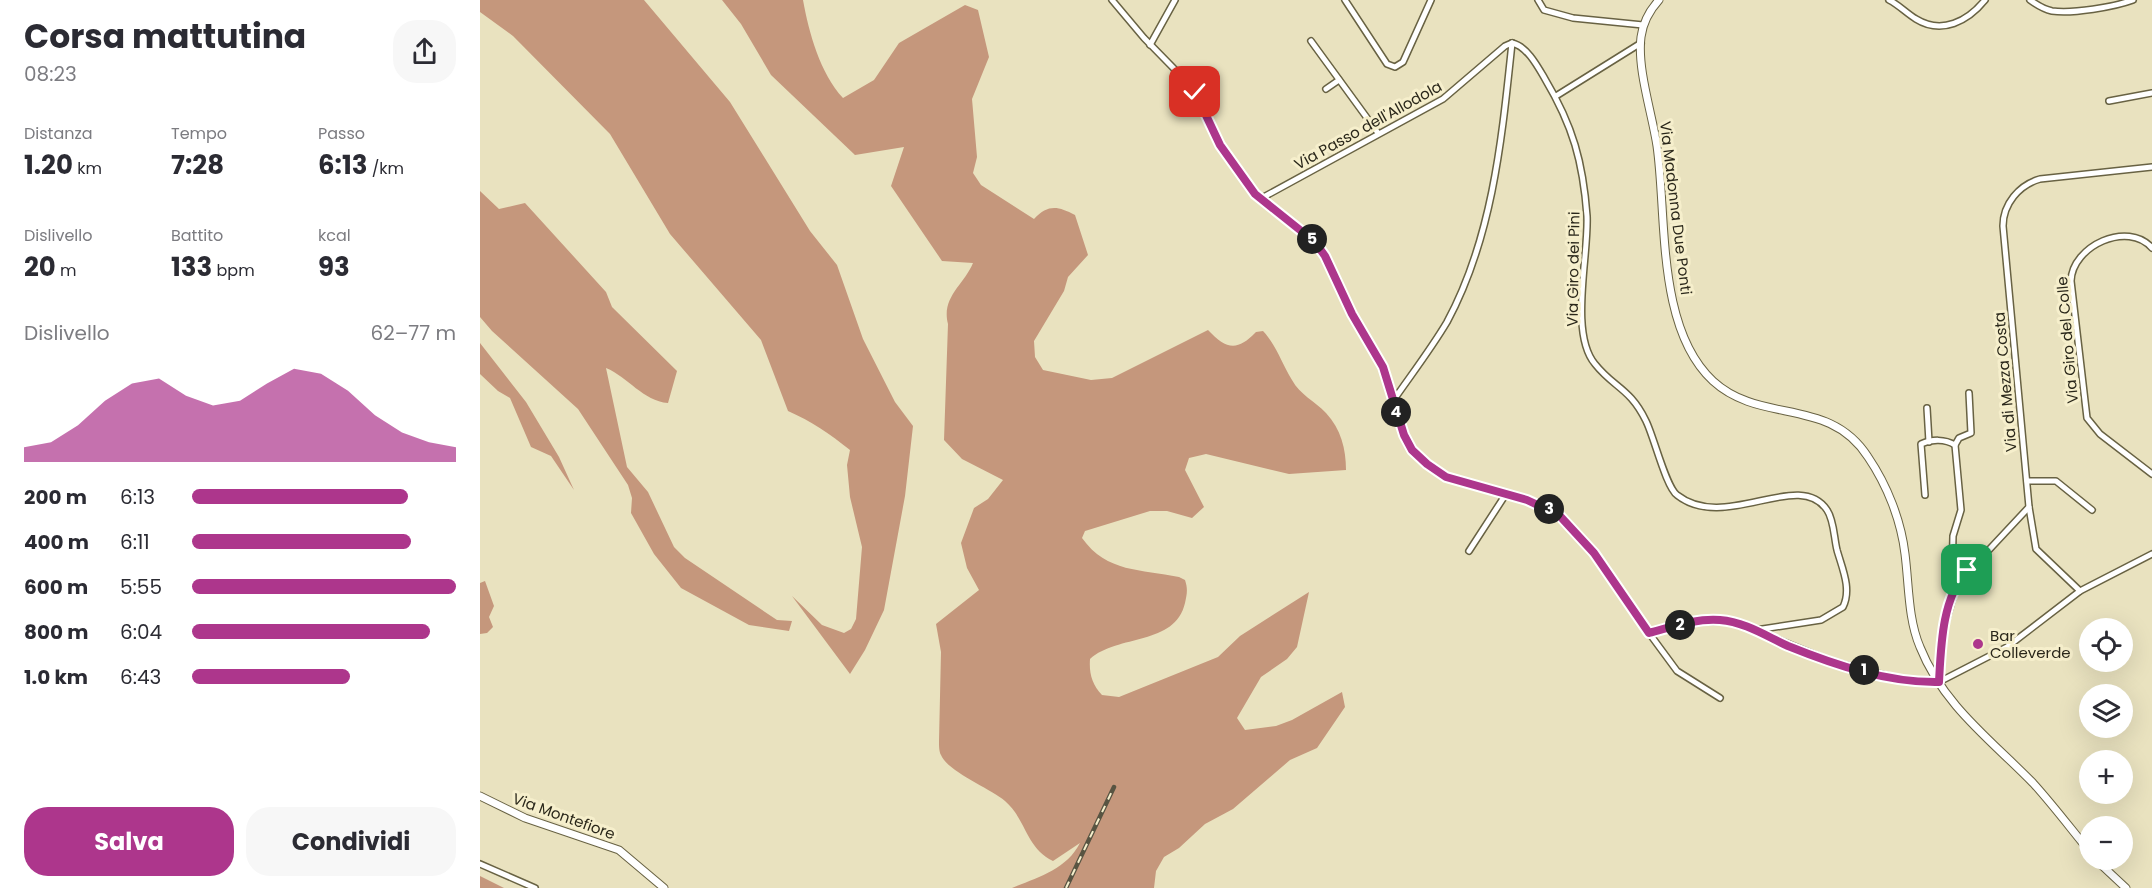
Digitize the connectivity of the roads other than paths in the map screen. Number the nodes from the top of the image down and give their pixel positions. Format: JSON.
{"nodes":[{"id":1,"x":1112,"y":0,"type":"edge"},
{"id":2,"x":1175,"y":0,"type":"edge"},
{"id":3,"x":1345,"y":0,"type":"edge"},
{"id":4,"x":1431,"y":0,"type":"edge"},
{"id":5,"x":1538,"y":0,"type":"edge"},
{"id":6,"x":1659,"y":0,"type":"edge"},
{"id":7,"x":1889,"y":0,"type":"edge"},
{"id":8,"x":1985,"y":0,"type":"edge"},
{"id":9,"x":2030,"y":0,"type":"edge"},
{"id":10,"x":2133,"y":0,"type":"edge"},
{"id":11,"x":1643,"y":25,"type":"junction"},
{"id":12,"x":1311,"y":41,"type":"dead end"},
{"id":13,"x":1512,"y":43,"type":"junction"},
{"id":14,"x":1641,"y":43,"type":"junction"},
{"id":15,"x":1150,"y":45,"type":"junction"},
{"id":16,"x":1340,"y":80,"type":"junction"},
{"id":17,"x":1326,"y":89,"type":"dead end"},
{"id":18,"x":2152,"y":93,"type":"edge"},
{"id":19,"x":1556,"y":96,"type":"junction"},
{"id":20,"x":2109,"y":101,"type":"dead end"},
{"id":21,"x":1378,"y":133,"type":"junction"},
{"id":22,"x":2152,"y":167,"type":"edge"},
{"id":23,"x":1260,"y":199,"type":"junction"},
{"id":24,"x":2152,"y":248,"type":"edge"},
{"id":25,"x":1969,"y":393,"type":"dead end"},
{"id":26,"x":1394,"y":401,"type":"junction"},
{"id":27,"x":1927,"y":408,"type":"dead end"},
{"id":28,"x":1929,"y":442,"type":"junction"},
{"id":29,"x":1955,"y":445,"type":"junction"},
{"id":30,"x":2152,"y":474,"type":"edge"},
{"id":31,"x":2027,"y":481,"type":"junction"},
{"id":32,"x":1506,"y":494,"type":"junction"},
{"id":33,"x":1925,"y":495,"type":"dead end"},
{"id":34,"x":2029,"y":507,"type":"junction"},
{"id":35,"x":2091,"y":510,"type":"dead end"},
{"id":36,"x":1469,"y":551,"type":"dead end"},
{"id":37,"x":2152,"y":554,"type":"edge"},
{"id":38,"x":1957,"y":584,"type":"junction"},
{"id":39,"x":2080,"y":591,"type":"junction"},
{"id":40,"x":1755,"y":630,"type":"junction"},
{"id":41,"x":1649,"y":633,"type":"junction"},
{"id":42,"x":1939,"y":682,"type":"junction"},
{"id":43,"x":1720,"y":698,"type":"dead end"},
{"id":44,"x":480,"y":796,"type":"edge"},
{"id":45,"x":2079,"y":839,"type":"edge"},
{"id":46,"x":480,"y":864,"type":"edge"},
{"id":47,"x":2107,"y":870,"type":"edge"},
{"id":48,"x":534,"y":888,"type":"edge"},
{"id":49,"x":664,"y":888,"type":"edge"},
{"id":50,"x":2127,"y":888,"type":"edge"}],
"edges":[{"from":1,"to":15,"type":"street"},
{"from":2,"to":15,"type":"street"},
{"from":3,"to":4,"type":"street"},
{"from":5,"to":11,"type":"street"},
{"from":6,"to":11,"type":"main road","name":"Via Madonna Due Ponti"},
{"from":7,"to":8,"type":"street"},
{"from":9,"to":10,"type":"street"},
{"from":11,"to":14,"type":"main road","name":"Via Madonna Due Ponti"},
{"from":12,"to":16,"type":"street"},
{"from":13,"to":19,"type":"street","name":"Via Giro dei Pini"},
{"from":13,"to":21,"type":"street","name":"Via Passo dell'Allodola"},
{"from":13,"to":26,"type":"street"},
{"from":14,"to":19,"type":"street"},
{"from":14,"to":42,"type":"main road","name":"Via Madonna Due Ponti"},
{"from":15,"to":23,"type":"street"},
{"from":16,"to":17,"type":"street"},
{"from":16,"to":21,"type":"street"},
{"from":18,"to":20,"type":"street"},
{"from":19,"to":40,"type":"street","name":"Via Giro dei Pini"},
{"from":21,"to":23,"type":"street","name":"Via Passo dell'Allodola"},
{"from":22,"to":31,"type":"street","name":"Via di Mezza Costa"},
{"from":23,"to":26,"type":"street"},
{"from":24,"to":30,"type":"street","name":"Via Giro del Colle"},
{"from":25,"to":29,"type":"street"},
{"from":26,"to":32,"type":"street"},
{"from":27,"to":28,"type":"street"},
{"from":28,"to":29,"type":"street"},
{"from":28,"to":33,"type":"street"},
{"from":29,"to":38,"type":"street"},
{"from":31,"to":34,"type":"street","name":"Via di Mezza Costa"},
{"from":31,"to":35,"type":"street"},
{"from":32,"to":36,"type":"street"},
{"from":32,"to":41,"type":"street"},
{"from":34,"to":38,"type":"street"},
{"from":34,"to":39,"type":"street","name":"Via di Mezza Costa"},
{"from":37,"to":39,"type":"street"},
{"from":38,"to":42,"type":"street"},
{"from":39,"to":42,"type":"street"},
{"from":40,"to":41,"type":"street"},
{"from":40,"to":42,"type":"street"},
{"from":41,"to":43,"type":"street"},
{"from":42,"to":45,"type":"main road","name":"Via Madonna Due Ponti"},
{"from":44,"to":49,"type":"main road","name":"Via Montefiore"},
{"from":46,"to":48,"type":"street"},
{"from":47,"to":50,"type":"main road"}]}
